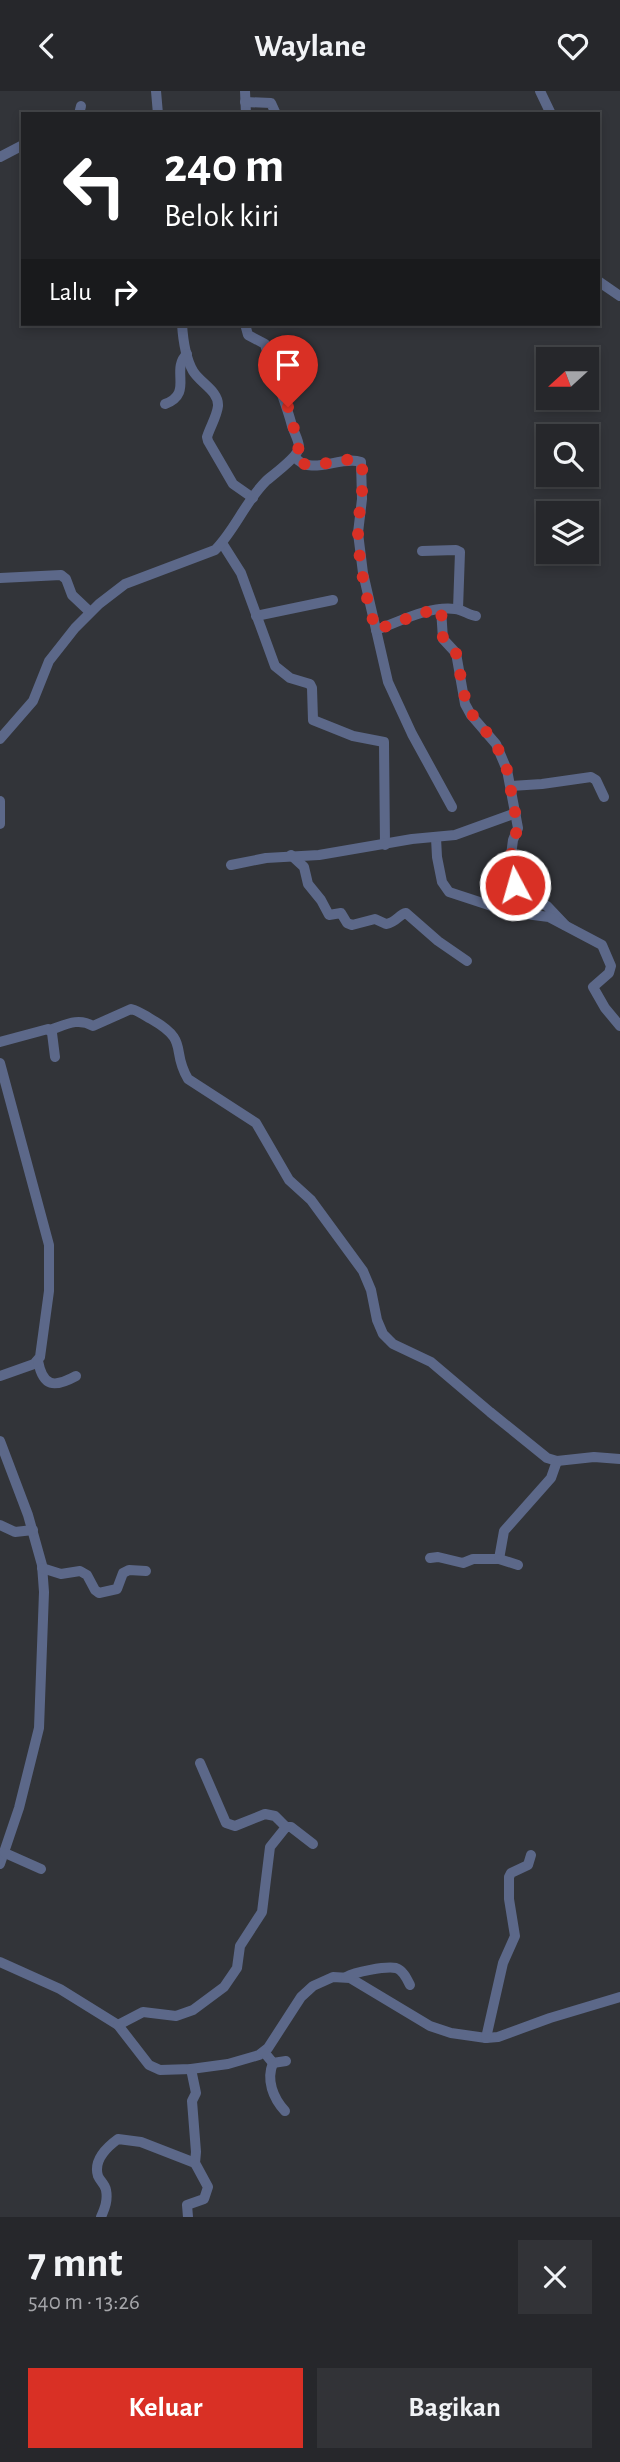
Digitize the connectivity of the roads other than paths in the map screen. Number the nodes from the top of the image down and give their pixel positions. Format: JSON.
{"nodes":[{"id":1,"x":156,"y":91,"type":"edge"},
{"id":2,"x":245,"y":91,"type":"edge"},
{"id":3,"x":540,"y":91,"type":"edge"},
{"id":4,"x":245,"y":102,"type":"junction"},
{"id":5,"x":158,"y":112,"type":"edge"},
{"id":6,"x":246,"y":112,"type":"edge"},
{"id":7,"x":275,"y":112,"type":"edge"},
{"id":8,"x":550,"y":112,"type":"edge"},
{"id":9,"x":21,"y":146,"type":"edge"},
{"id":10,"x":0,"y":157,"type":"edge"},
{"id":11,"x":600,"y":282,"type":"edge"},
{"id":12,"x":620,"y":296,"type":"edge"},
{"id":13,"x":182,"y":326,"type":"edge"},
{"id":14,"x":245,"y":326,"type":"edge"},
{"id":15,"x":187,"y":354,"type":"junction"},
{"id":16,"x":165,"y":404,"type":"dead end"},
{"id":17,"x":295,"y":457,"type":"junction"},
{"id":18,"x":253,"y":498,"type":"junction"},
{"id":19,"x":222,"y":543,"type":"junction"},
{"id":20,"x":422,"y":551,"type":"dead end"},
{"id":21,"x":0,"y":578,"type":"edge"},
{"id":22,"x":333,"y":600,"type":"dead end"},
{"id":23,"x":441,"y":609,"type":"junction"},
{"id":24,"x":458,"y":609,"type":"junction"},
{"id":25,"x":90,"y":612,"type":"junction"},
{"id":26,"x":256,"y":616,"type":"junction"},
{"id":27,"x":476,"y":616,"type":"dead end"},
{"id":28,"x":376,"y":630,"type":"junction"},
{"id":29,"x":0,"y":739,"type":"edge"},
{"id":30,"x":511,"y":786,"type":"junction"},
{"id":31,"x":604,"y":797,"type":"dead end"},
{"id":32,"x":0,"y":801,"type":"edge"},
{"id":33,"x":452,"y":807,"type":"dead end"},
{"id":34,"x":516,"y":813,"type":"junction"},
{"id":35,"x":0,"y":824,"type":"edge"},
{"id":36,"x":436,"y":838,"type":"junction"},
{"id":37,"x":385,"y":845,"type":"junction"},
{"id":38,"x":291,"y":855,"type":"junction"},
{"id":39,"x":231,"y":865,"type":"dead end"},
{"id":40,"x":565,"y":925,"type":"junction"},
{"id":41,"x":467,"y":961,"type":"dead end"},
{"id":42,"x":620,"y":1026,"type":"edge"},
{"id":43,"x":50,"y":1030,"type":"junction"},
{"id":44,"x":0,"y":1042,"type":"edge"},
{"id":45,"x":55,"y":1057,"type":"dead end"},
{"id":46,"x":0,"y":1063,"type":"edge"},
{"id":47,"x":38,"y":1361,"type":"junction"},
{"id":48,"x":0,"y":1376,"type":"edge"},
{"id":49,"x":76,"y":1376,"type":"dead end"},
{"id":50,"x":0,"y":1441,"type":"edge"},
{"id":51,"x":620,"y":1459,"type":"edge"},
{"id":52,"x":556,"y":1461,"type":"junction"},
{"id":53,"x":0,"y":1525,"type":"edge"},
{"id":54,"x":33,"y":1530,"type":"junction"},
{"id":55,"x":430,"y":1558,"type":"dead end"},
{"id":56,"x":499,"y":1559,"type":"junction"},
{"id":57,"x":518,"y":1565,"type":"dead end"},
{"id":58,"x":42,"y":1569,"type":"junction"},
{"id":59,"x":146,"y":1570,"type":"dead end"},
{"id":60,"x":200,"y":1763,"type":"dead end"},
{"id":61,"x":286,"y":1826,"type":"junction"},
{"id":62,"x":313,"y":1844,"type":"dead end"},
{"id":63,"x":5,"y":1853,"type":"junction"},
{"id":64,"x":531,"y":1855,"type":"dead end"},
{"id":65,"x":0,"y":1864,"type":"edge"},
{"id":66,"x":41,"y":1869,"type":"dead end"},
{"id":67,"x":0,"y":1962,"type":"edge"},
{"id":68,"x":346,"y":1977,"type":"junction"},
{"id":69,"x":410,"y":1985,"type":"dead end"},
{"id":70,"x":620,"y":1997,"type":"edge"},
{"id":71,"x":118,"y":2025,"type":"junction"},
{"id":72,"x":486,"y":2038,"type":"junction"},
{"id":73,"x":264,"y":2052,"type":"junction"},
{"id":74,"x":286,"y":2061,"type":"dead end"},
{"id":75,"x":273,"y":2063,"type":"junction"},
{"id":76,"x":191,"y":2069,"type":"junction"},
{"id":77,"x":285,"y":2111,"type":"dead end"},
{"id":78,"x":195,"y":2163,"type":"junction"},
{"id":79,"x":101,"y":2217,"type":"edge"},
{"id":80,"x":188,"y":2217,"type":"edge"}],
"edges":[{"from":1,"to":5,"type":"street"},
{"from":2,"to":4,"type":"street"},
{"from":3,"to":8,"type":"street"},
{"from":4,"to":6,"type":"street"},
{"from":4,"to":7,"type":"street"},
{"from":9,"to":10,"type":"street"},
{"from":11,"to":12,"type":"street"},
{"from":13,"to":15,"type":"street"},
{"from":14,"to":17,"type":"street"},
{"from":15,"to":16,"type":"street"},
{"from":15,"to":18,"type":"street"},
{"from":17,"to":18,"type":"street"},
{"from":17,"to":28,"type":"street"},
{"from":18,"to":19,"type":"street"},
{"from":19,"to":25,"type":"street"},
{"from":19,"to":26,"type":"street"},
{"from":20,"to":24,"type":"street"},
{"from":21,"to":25,"type":"street"},
{"from":22,"to":26,"type":"street"},
{"from":23,"to":24,"type":"street"},
{"from":23,"to":28,"type":"street"},
{"from":23,"to":30,"type":"street"},
{"from":24,"to":27,"type":"street"},
{"from":25,"to":29,"type":"street"},
{"from":26,"to":37,"type":"street"},
{"from":28,"to":33,"type":"street"},
{"from":30,"to":31,"type":"street"},
{"from":30,"to":34,"type":"street"},
{"from":32,"to":35,"type":"street"},
{"from":34,"to":36,"type":"street"},
{"from":34,"to":40,"type":"street"},
{"from":36,"to":37,"type":"street"},
{"from":36,"to":40,"type":"street"},
{"from":37,"to":38,"type":"street"},
{"from":38,"to":39,"type":"street"},
{"from":38,"to":41,"type":"street"},
{"from":40,"to":42,"type":"street"},
{"from":43,"to":44,"type":"street"},
{"from":43,"to":45,"type":"street"},
{"from":43,"to":52,"type":"street"},
{"from":46,"to":47,"type":"street"},
{"from":47,"to":48,"type":"street"},
{"from":47,"to":49,"type":"street"},
{"from":50,"to":54,"type":"street"},
{"from":51,"to":52,"type":"street"},
{"from":52,"to":56,"type":"street"},
{"from":53,"to":54,"type":"street"},
{"from":54,"to":58,"type":"street"},
{"from":55,"to":56,"type":"street"},
{"from":56,"to":57,"type":"street"},
{"from":58,"to":59,"type":"street"},
{"from":58,"to":63,"type":"street"},
{"from":60,"to":61,"type":"street"},
{"from":61,"to":62,"type":"street"},
{"from":61,"to":71,"type":"street"},
{"from":63,"to":65,"type":"street"},
{"from":63,"to":66,"type":"street"},
{"from":64,"to":72,"type":"street"},
{"from":67,"to":71,"type":"street"},
{"from":68,"to":69,"type":"street"},
{"from":68,"to":72,"type":"street"},
{"from":68,"to":73,"type":"street"},
{"from":70,"to":72,"type":"street"},
{"from":71,"to":76,"type":"street"},
{"from":73,"to":75,"type":"street"},
{"from":73,"to":76,"type":"street"},
{"from":74,"to":75,"type":"street"},
{"from":75,"to":77,"type":"street"},
{"from":76,"to":78,"type":"street"},
{"from":78,"to":79,"type":"street"},
{"from":78,"to":80,"type":"street"}]}
